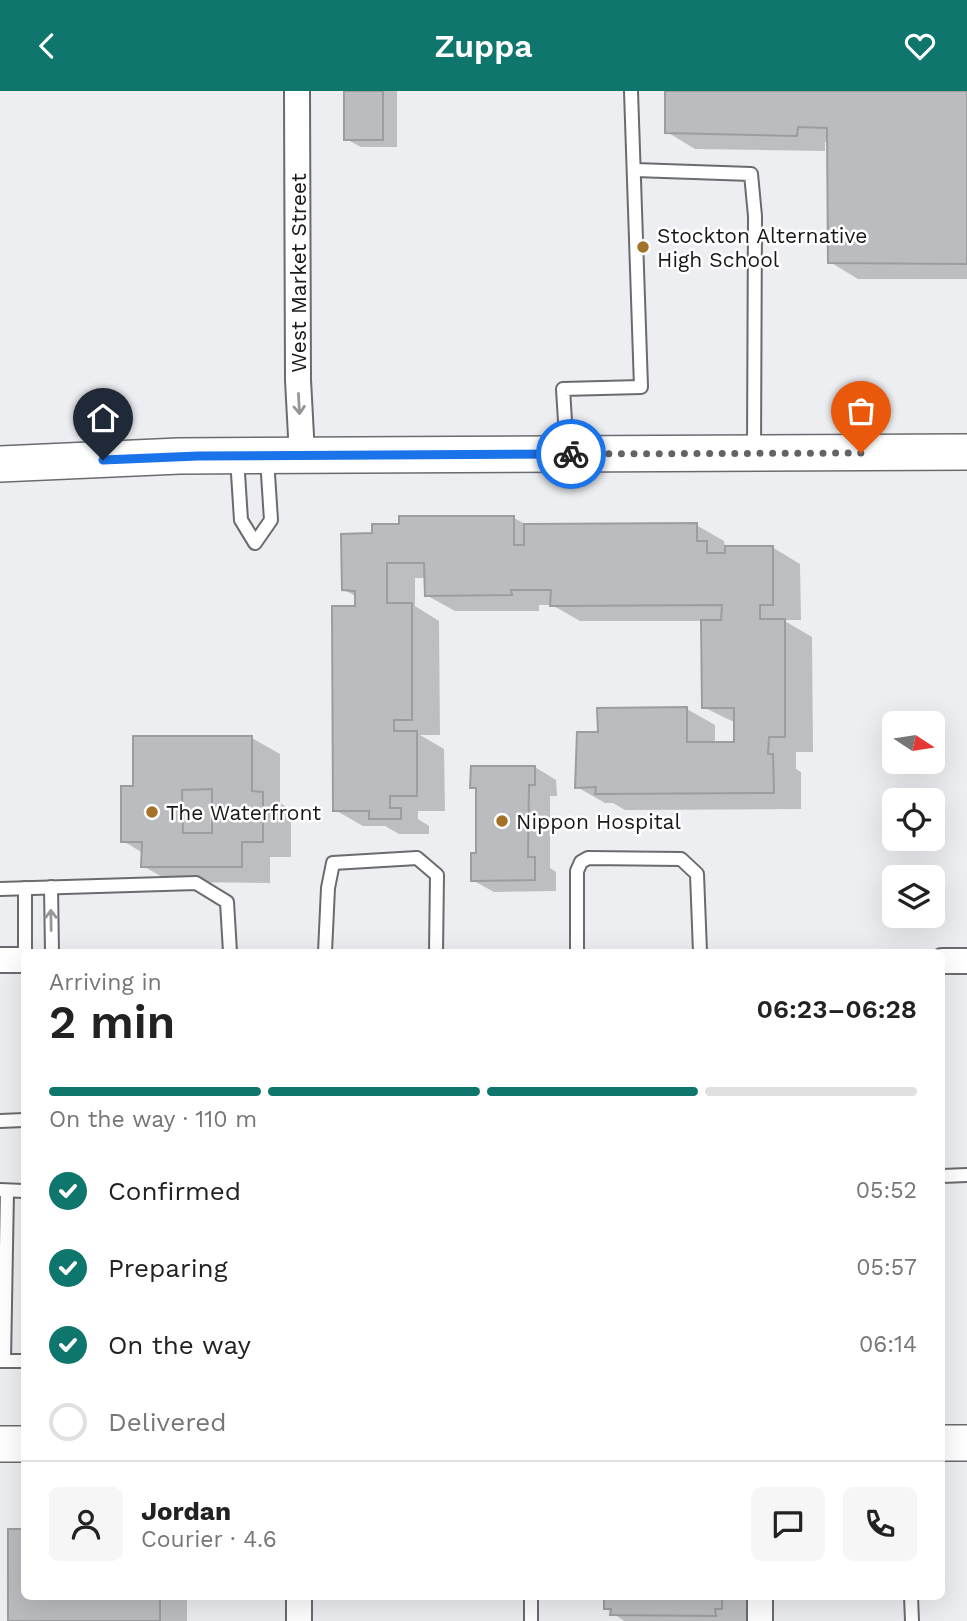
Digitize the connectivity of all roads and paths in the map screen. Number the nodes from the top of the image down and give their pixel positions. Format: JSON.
{"nodes":[{"id":1,"x":297,"y":91,"type":"edge"},
{"id":2,"x":631,"y":91,"type":"edge"},
{"id":3,"x":635,"y":170,"type":"junction"},
{"id":4,"x":967,"y":452,"type":"edge"},
{"id":5,"x":750,"y":453,"type":"junction"},
{"id":6,"x":567,"y":454,"type":"junction"},
{"id":7,"x":302,"y":455,"type":"junction"},
{"id":8,"x":252,"y":456,"type":"junction"},
{"id":9,"x":0,"y":464,"type":"edge"},
{"id":10,"x":51,"y":887,"type":"junction"},
{"id":11,"x":25,"y":888,"type":"junction"},
{"id":12,"x":0,"y":889,"type":"edge"},
{"id":13,"x":25,"y":949,"type":"edge"},
{"id":14,"x":52,"y":949,"type":"edge"},
{"id":15,"x":230,"y":949,"type":"edge"},
{"id":16,"x":325,"y":949,"type":"edge"},
{"id":17,"x":436,"y":949,"type":"edge"},
{"id":18,"x":577,"y":949,"type":"edge"},
{"id":19,"x":700,"y":949,"type":"edge"},
{"id":20,"x":0,"y":960,"type":"edge"},
{"id":21,"x":21,"y":960,"type":"edge"},
{"id":22,"x":945,"y":961,"type":"edge"},
{"id":23,"x":967,"y":961,"type":"edge"},
{"id":24,"x":21,"y":1120,"type":"edge"},
{"id":25,"x":0,"y":1121,"type":"edge"},
{"id":26,"x":967,"y":1175,"type":"edge"},
{"id":27,"x":945,"y":1176,"type":"edge"},
{"id":28,"x":4,"y":1190,"type":"edge"},
{"id":29,"x":1,"y":1361,"type":"edge"},
{"id":30,"x":21,"y":1361,"type":"edge"},
{"id":31,"x":945,"y":1443,"type":"edge"},
{"id":32,"x":967,"y":1443,"type":"edge"},
{"id":33,"x":0,"y":1444,"type":"edge"},
{"id":34,"x":21,"y":1444,"type":"edge"},
{"id":35,"x":299,"y":1600,"type":"edge"},
{"id":36,"x":531,"y":1600,"type":"edge"},
{"id":37,"x":760,"y":1600,"type":"edge"},
{"id":38,"x":911,"y":1600,"type":"edge"},
{"id":39,"x":299,"y":1621,"type":"edge"},
{"id":40,"x":531,"y":1621,"type":"edge"},
{"id":41,"x":760,"y":1621,"type":"edge"},
{"id":42,"x":912,"y":1621,"type":"edge"}],
"edges":[{"from":1,"to":7,"type":"street","name":"West Market Street","one_way":true},
{"from":2,"to":3,"type":"lane"},
{"from":3,"to":5,"type":"lane"},
{"from":3,"to":6,"type":"lane"},
{"from":4,"to":5,"type":"street"},
{"from":5,"to":6,"type":"street"},
{"from":6,"to":7,"type":"street"},
{"from":7,"to":8,"type":"street"},
{"from":8,"to":8,"type":"lane"},
{"from":8,"to":9,"type":"street"},
{"from":10,"to":11,"type":"lane"},
{"from":14,"to":10,"type":"lane","one_way":true},
{"from":10,"to":15,"type":"lane"},
{"from":11,"to":12,"type":"lane"},
{"from":11,"to":13,"type":"lane"},
{"from":16,"to":17,"type":"lane"},
{"from":18,"to":19,"type":"lane"},
{"from":20,"to":21,"type":"street"},
{"from":22,"to":23,"type":"street"},
{"from":24,"to":25,"type":"lane"},
{"from":26,"to":27,"type":"lane"},
{"from":28,"to":29,"type":"lane"},
{"from":29,"to":30,"type":"lane"},
{"from":31,"to":32,"type":"street"},
{"from":33,"to":34,"type":"street"},
{"from":35,"to":39,"type":"street"},
{"from":36,"to":40,"type":"lane"},
{"from":37,"to":41,"type":"street"},
{"from":38,"to":42,"type":"lane"}]}
